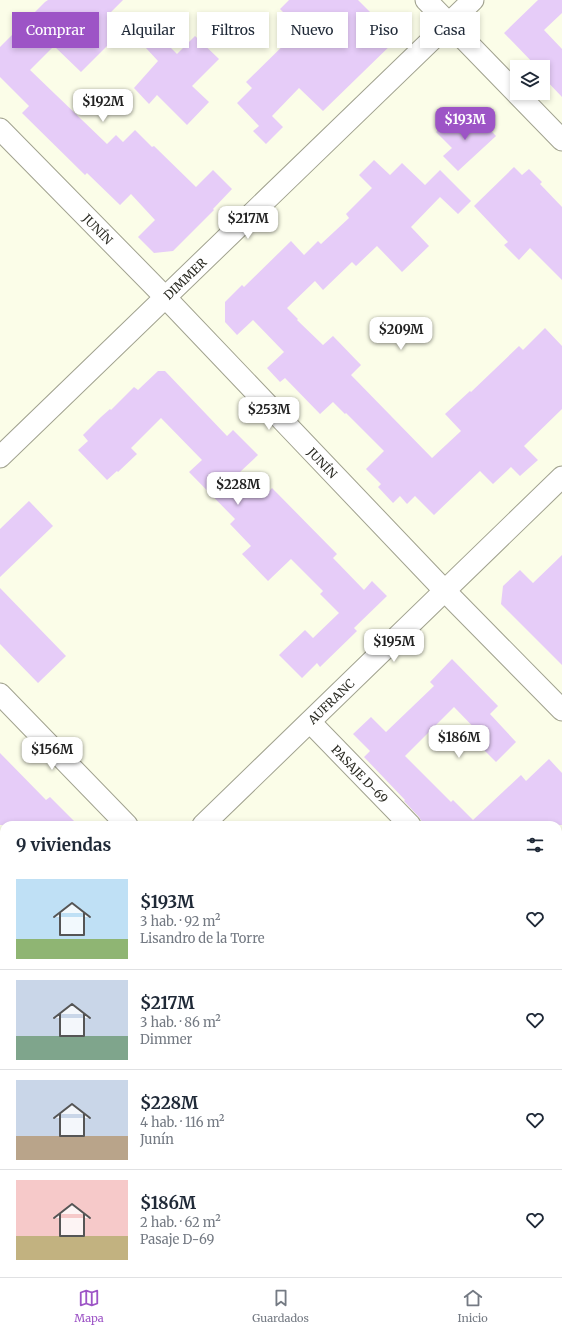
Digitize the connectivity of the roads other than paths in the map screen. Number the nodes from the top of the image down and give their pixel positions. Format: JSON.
{"nodes":[{"id":1,"x":426,"y":0,"type":"edge"},
{"id":2,"x":473,"y":0,"type":"edge"},
{"id":3,"x":438,"y":12,"type":"edge"},
{"id":4,"x":461,"y":12,"type":"edge"},
{"id":5,"x":424,"y":48,"type":"edge"},
{"id":6,"x":472,"y":48,"type":"edge"},
{"id":7,"x":0,"y":129,"type":"edge"},
{"id":8,"x":562,"y":140,"type":"edge"},
{"id":9,"x":165,"y":297,"type":"junction"},
{"id":10,"x":0,"y":457,"type":"edge"},
{"id":11,"x":562,"y":477,"type":"edge"},
{"id":12,"x":445,"y":591,"type":"junction"},
{"id":13,"x":0,"y":694,"type":"edge"},
{"id":14,"x":562,"y":710,"type":"edge"},
{"id":15,"x":310,"y":722,"type":"junction"},
{"id":16,"x":123,"y":821,"type":"edge"},
{"id":17,"x":207,"y":821,"type":"edge"},
{"id":18,"x":406,"y":821,"type":"edge"}],
"edges":[{"from":1,"to":3,"type":"street"},
{"from":2,"to":4,"type":"street","name":"DIMMER"},
{"from":5,"to":9,"type":"street","name":"DIMMER"},
{"from":6,"to":8,"type":"street"},
{"from":7,"to":9,"type":"street","name":"JUNÍN"},
{"from":9,"to":10,"type":"street","name":"DIMMER"},
{"from":9,"to":12,"type":"street","name":"JUNÍN"},
{"from":11,"to":12,"type":"street","name":"AUFRANC"},
{"from":12,"to":14,"type":"street","name":"JUNÍN"},
{"from":12,"to":15,"type":"street","name":"AUFRANC"},
{"from":13,"to":16,"type":"street"},
{"from":15,"to":17,"type":"street","name":"AUFRANC"},
{"from":15,"to":18,"type":"street","name":"PASAJE D-69"}]}
